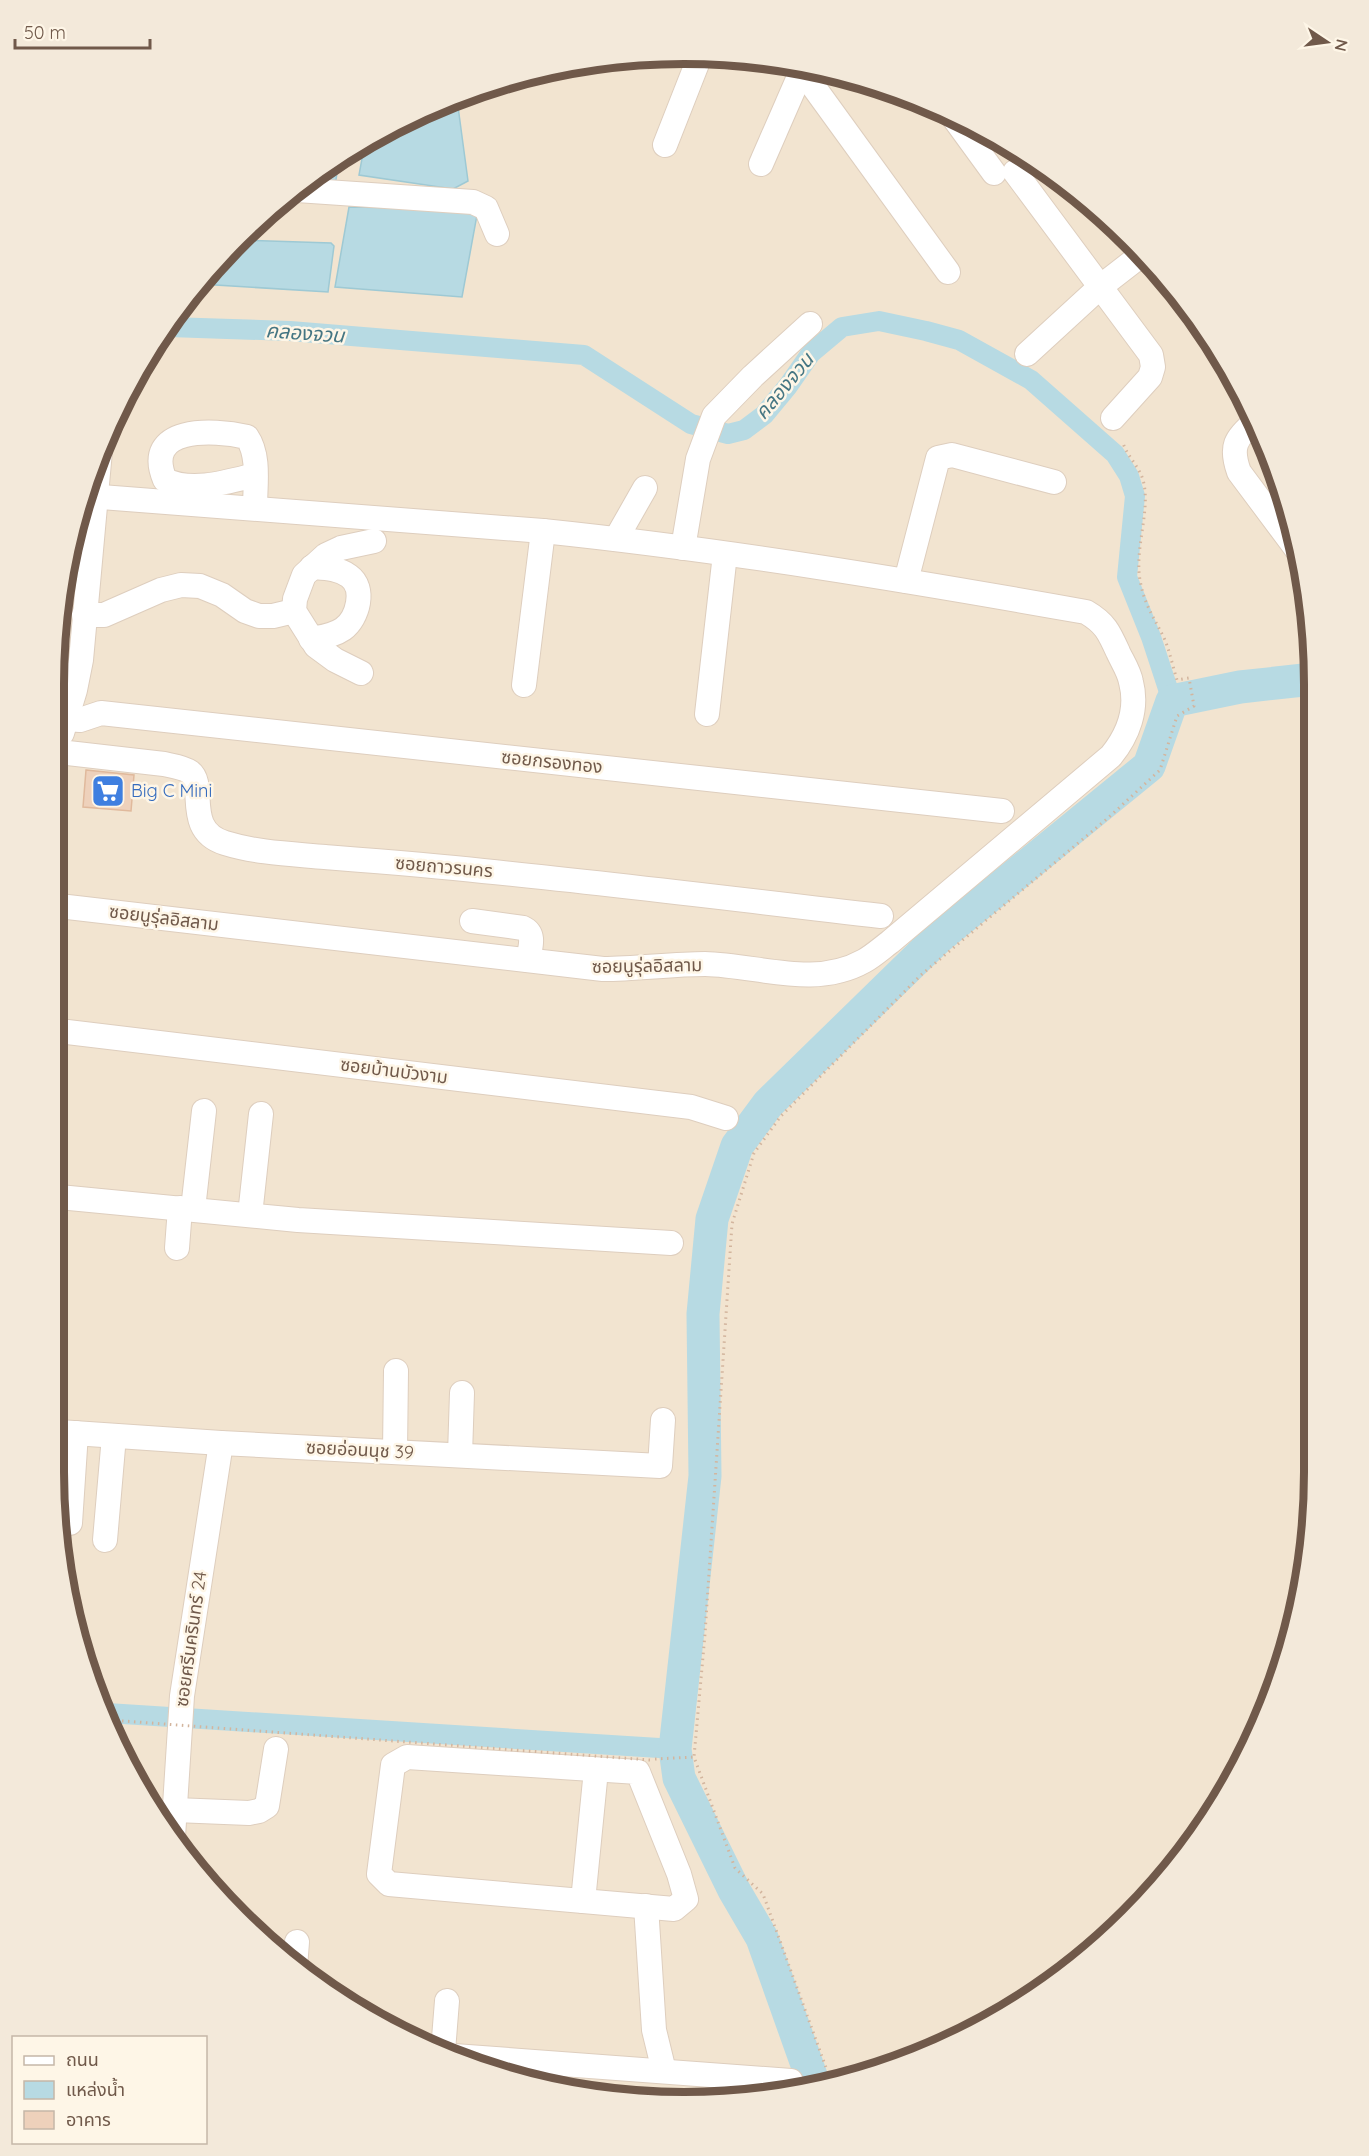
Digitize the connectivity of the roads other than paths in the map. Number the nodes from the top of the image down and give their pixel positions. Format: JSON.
{"nodes":[{"id":1,"x":697,"y":65,"type":"edge"},
{"id":2,"x":798,"y":75,"type":"edge"},
{"id":3,"x":806,"y":76,"type":"edge"},
{"id":4,"x":969,"y":134,"type":"edge"},
{"id":5,"x":665,"y":145,"type":"dead end"},
{"id":6,"x":761,"y":164,"type":"dead end"},
{"id":7,"x":310,"y":191,"type":"edge"},
{"id":8,"x":497,"y":234,"type":"dead end"},
{"id":9,"x":1136,"y":259,"type":"edge"},
{"id":10,"x":948,"y":272,"type":"dead end"},
{"id":11,"x":1100,"y":287,"type":"junction"},
{"id":12,"x":810,"y":324,"type":"dead end"},
{"id":13,"x":1027,"y":354,"type":"dead end"},
{"id":14,"x":1113,"y":418,"type":"dead end"},
{"id":15,"x":1249,"y":428,"type":"edge"},
{"id":16,"x":255,"y":475,"type":"dead end"},
{"id":17,"x":1054,"y":482,"type":"dead end"},
{"id":18,"x":645,"y":488,"type":"dead end"},
{"id":19,"x":94,"y":496,"type":"edge"},
{"id":20,"x":91,"y":505,"type":"edge"},
{"id":21,"x":255,"y":508,"type":"junction"},
{"id":22,"x":543,"y":531,"type":"junction"},
{"id":23,"x":1286,"y":534,"type":"edge"},
{"id":24,"x":616,"y":538,"type":"junction"},
{"id":25,"x":374,"y":541,"type":"dead end"},
{"id":26,"x":683,"y":548,"type":"junction"},
{"id":27,"x":725,"y":554,"type":"junction"},
{"id":28,"x":312,"y":567,"type":"junction"},
{"id":29,"x":906,"y":581,"type":"junction"},
{"id":30,"x":294,"y":611,"type":"junction"},
{"id":31,"x":84,"y":615,"type":"junction"},
{"id":32,"x":311,"y":639,"type":"junction"},
{"id":33,"x":361,"y":673,"type":"dead end"},
{"id":34,"x":524,"y":685,"type":"dead end"},
{"id":35,"x":75,"y":690,"type":"junction"},
{"id":36,"x":101,"y":713,"type":"junction"},
{"id":37,"x":707,"y":714,"type":"dead end"},
{"id":38,"x":66,"y":719,"type":"junction"},
{"id":39,"x":64,"y":727,"type":"edge"},
{"id":40,"x":64,"y":753,"type":"edge"},
{"id":41,"x":1002,"y":811,"type":"dead end"},
{"id":42,"x":64,"y":907,"type":"edge"},
{"id":43,"x":881,"y":916,"type":"dead end"},
{"id":44,"x":472,"y":921,"type":"dead end"},
{"id":45,"x":528,"y":960,"type":"junction"},
{"id":46,"x":64,"y":1032,"type":"edge"},
{"id":47,"x":204,"y":1111,"type":"dead end"},
{"id":48,"x":261,"y":1114,"type":"dead end"},
{"id":49,"x":726,"y":1118,"type":"dead end"},
{"id":50,"x":64,"y":1197,"type":"edge"},
{"id":51,"x":186,"y":1209,"type":"junction"},
{"id":52,"x":250,"y":1215,"type":"junction"},
{"id":53,"x":671,"y":1243,"type":"dead end"},
{"id":54,"x":177,"y":1248,"type":"dead end"},
{"id":55,"x":396,"y":1371,"type":"dead end"},
{"id":56,"x":462,"y":1393,"type":"dead end"},
{"id":57,"x":663,"y":1420,"type":"dead end"},
{"id":58,"x":68,"y":1432,"type":"edge"},
{"id":59,"x":114,"y":1436,"type":"junction"},
{"id":60,"x":221,"y":1443,"type":"junction"},
{"id":61,"x":395,"y":1452,"type":"junction"},
{"id":62,"x":460,"y":1455,"type":"junction"},
{"id":63,"x":70,"y":1523,"type":"dead end"},
{"id":64,"x":105,"y":1540,"type":"dead end"},
{"id":65,"x":276,"y":1749,"type":"dead end"},
{"id":66,"x":596,"y":1770,"type":"junction"},
{"id":67,"x":176,"y":1810,"type":"junction"},
{"id":68,"x":174,"y":1824,"type":"edge"},
{"id":69,"x":583,"y":1901,"type":"junction"},
{"id":70,"x":646,"y":1906,"type":"junction"},
{"id":71,"x":297,"y":1942,"type":"dead end"},
{"id":72,"x":296,"y":1954,"type":"edge"},
{"id":73,"x":447,"y":2001,"type":"dead end"},
{"id":74,"x":444,"y":2043,"type":"edge"},
{"id":75,"x":508,"y":2066,"type":"edge"},
{"id":76,"x":664,"y":2071,"type":"junction"},
{"id":77,"x":791,"y":2080,"type":"dead end"}],
"edges":[{"from":1,"to":5,"type":"street"},
{"from":2,"to":6,"type":"street"},
{"from":3,"to":10,"type":"street"},
{"from":4,"to":11,"type":"street"},
{"from":7,"to":8,"type":"street"},
{"from":9,"to":11,"type":"street"},
{"from":11,"to":13,"type":"street"},
{"from":11,"to":14,"type":"street"},
{"from":12,"to":26,"type":"street"},
{"from":15,"to":23,"type":"street"},
{"from":16,"to":21,"type":"street"},
{"from":17,"to":29,"type":"street"},
{"from":18,"to":24,"type":"street"},
{"from":19,"to":21,"type":"street"},
{"from":20,"to":31,"type":"street"},
{"from":21,"to":22,"type":"street"},
{"from":22,"to":24,"type":"street"},
{"from":22,"to":34,"type":"street"},
{"from":24,"to":26,"type":"street"},
{"from":25,"to":28,"type":"street"},
{"from":26,"to":27,"type":"street"},
{"from":27,"to":29,"type":"street"},
{"from":27,"to":37,"type":"street"},
{"from":28,"to":30,"type":"street"},
{"from":28,"to":32,"type":"street"},
{"from":29,"to":45,"type":"street","name":"ซอยนูรุ่ลอิสลาม"},
{"from":30,"to":31,"type":"street"},
{"from":30,"to":32,"type":"street"},
{"from":31,"to":35,"type":"street"},
{"from":32,"to":33,"type":"street"},
{"from":35,"to":36,"type":"street"},
{"from":35,"to":38,"type":"street"},
{"from":36,"to":38,"type":"street","name":"ซอยกรองทอง"},
{"from":36,"to":41,"type":"street","name":"ซอยกรองทอง"},
{"from":38,"to":39,"type":"street"},
{"from":40,"to":43,"type":"street","name":"ซอยถาวรนคร"},
{"from":42,"to":45,"type":"street","name":"ซอยนูรุ่ลอิสลาม"},
{"from":44,"to":45,"type":"street"},
{"from":46,"to":49,"type":"street","name":"ซอยบ้านบัวงาม"},
{"from":47,"to":51,"type":"street"},
{"from":48,"to":52,"type":"street"},
{"from":50,"to":51,"type":"street"},
{"from":51,"to":52,"type":"street"},
{"from":51,"to":54,"type":"street"},
{"from":52,"to":53,"type":"street"},
{"from":55,"to":61,"type":"street"},
{"from":56,"to":62,"type":"street"},
{"from":57,"to":62,"type":"street","name":"ซอยอ่อนนุช 39"},
{"from":58,"to":59,"type":"street","name":"ซอยอ่อนนุช 39"},
{"from":58,"to":63,"type":"street"},
{"from":59,"to":60,"type":"street","name":"ซอยอ่อนนุช 39"},
{"from":59,"to":64,"type":"street"},
{"from":60,"to":61,"type":"street","name":"ซอยอ่อนนุช 39"},
{"from":60,"to":67,"type":"street","name":"ซอยศรีนครินทร์ 24"},
{"from":61,"to":62,"type":"street","name":"ซอยอ่อนนุช 39"},
{"from":65,"to":67,"type":"street"},
{"from":66,"to":69,"type":"street"},
{"from":66,"to":69,"type":"street"},
{"from":66,"to":70,"type":"street"},
{"from":67,"to":68,"type":"street","name":"ซอยศรีนครินทร์ 24"},
{"from":69,"to":70,"type":"street"},
{"from":70,"to":76,"type":"street"},
{"from":71,"to":72,"type":"street"},
{"from":73,"to":74,"type":"street"},
{"from":75,"to":76,"type":"street"},
{"from":76,"to":77,"type":"street"}]}
